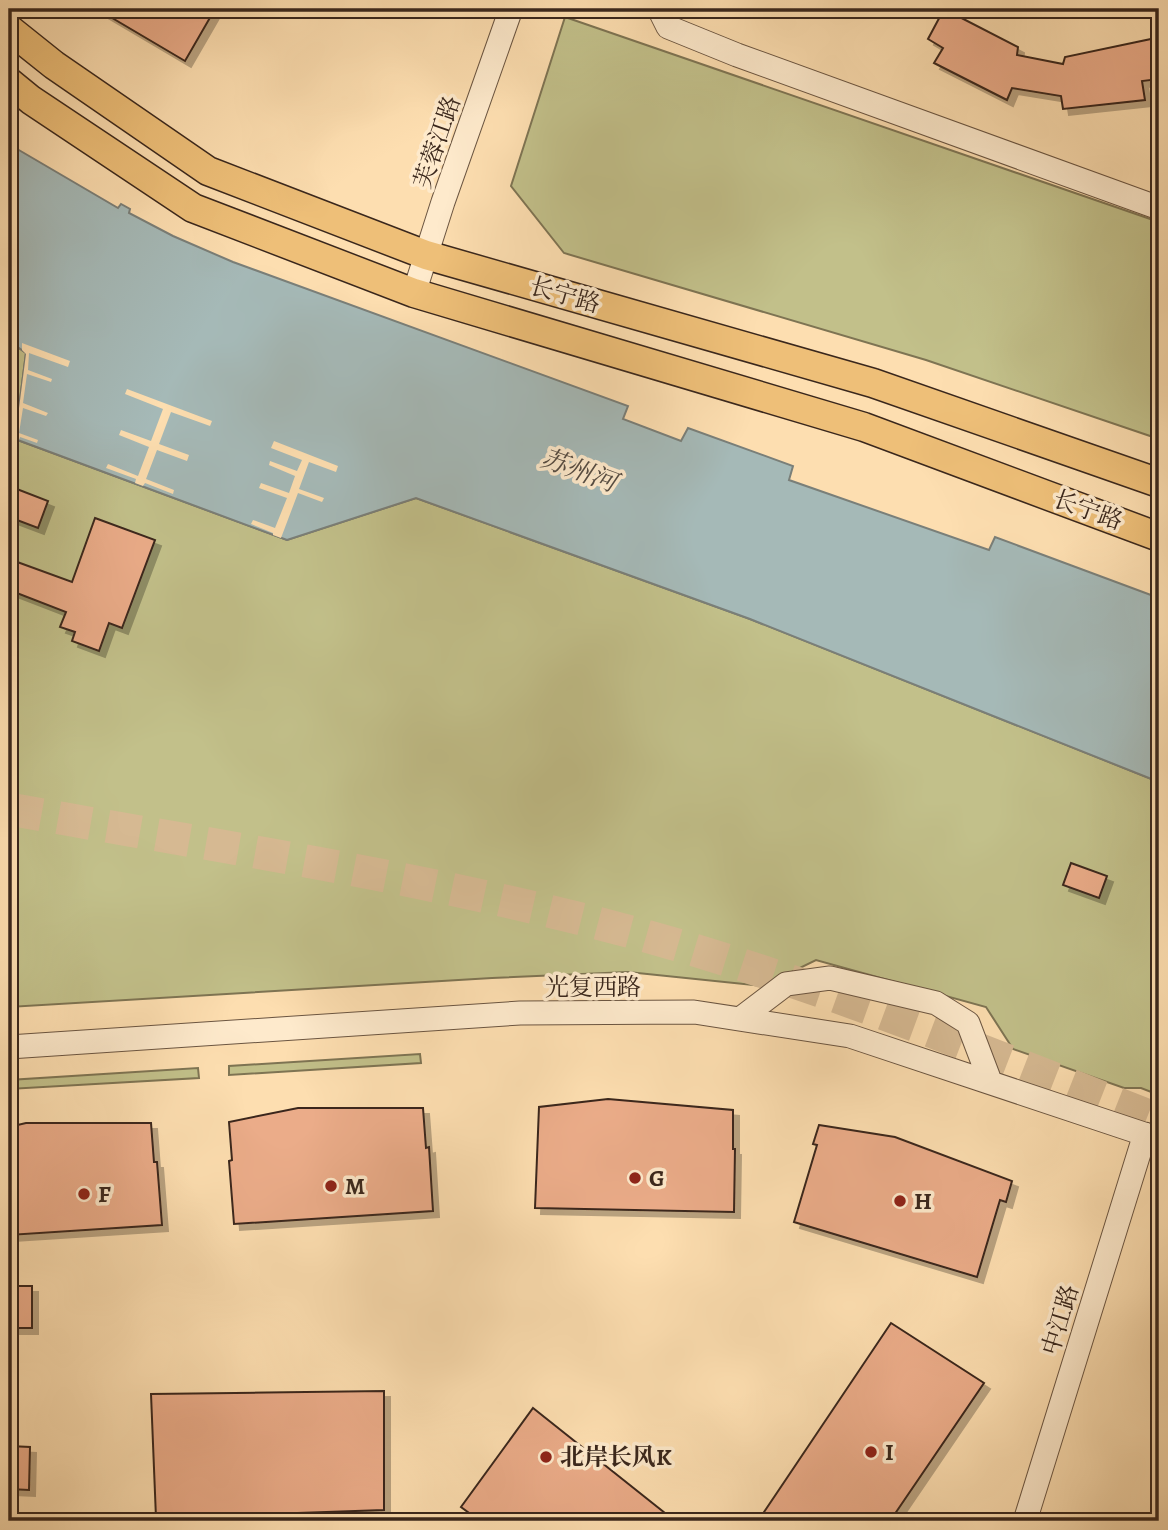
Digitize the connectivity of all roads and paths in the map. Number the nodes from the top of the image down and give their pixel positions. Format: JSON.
{"nodes":[{"id":1,"x":511,"y":9,"type":"edge"},
{"id":2,"x":659,"y":9,"type":"edge"},
{"id":3,"x":9,"y":29,"type":"edge"},
{"id":4,"x":9,"y":82,"type":"edge"},
{"id":5,"x":1159,"y":208,"type":"edge"},
{"id":6,"x":426,"y":255,"type":"junction"},
{"id":7,"x":414,"y":293,"type":"junction"},
{"id":8,"x":1159,"y":483,"type":"edge"},
{"id":9,"x":1159,"y":537,"type":"edge"},
{"id":10,"x":740,"y":1019,"type":"junction"},
{"id":11,"x":9,"y":1047,"type":"edge"},
{"id":12,"x":990,"y":1081,"type":"junction"},
{"id":13,"x":1152,"y":1137,"type":"edge"},
{"id":14,"x":1026,"y":1521,"type":"edge"}],
"edges":[{"from":1,"to":6,"type":"street","name":"芙蓉江路"},
{"from":2,"to":5,"type":"street"},
{"from":3,"to":6,"type":"main road","name":"长宁路"},
{"from":4,"to":7,"type":"main road","name":"长宁路"},
{"from":6,"to":7,"type":"street","name":"芙蓉江路"},
{"from":6,"to":8,"type":"main road","name":"长宁路"},
{"from":7,"to":9,"type":"main road","name":"长宁路"},
{"from":10,"to":11,"type":"street","name":"光复西路"},
{"from":10,"to":12,"type":"street","name":"光复西路"},
{"from":10,"to":12,"type":"street"},
{"from":12,"to":13,"type":"street","name":"光复西路"},
{"from":13,"to":14,"type":"street","name":"中江路"}]}
